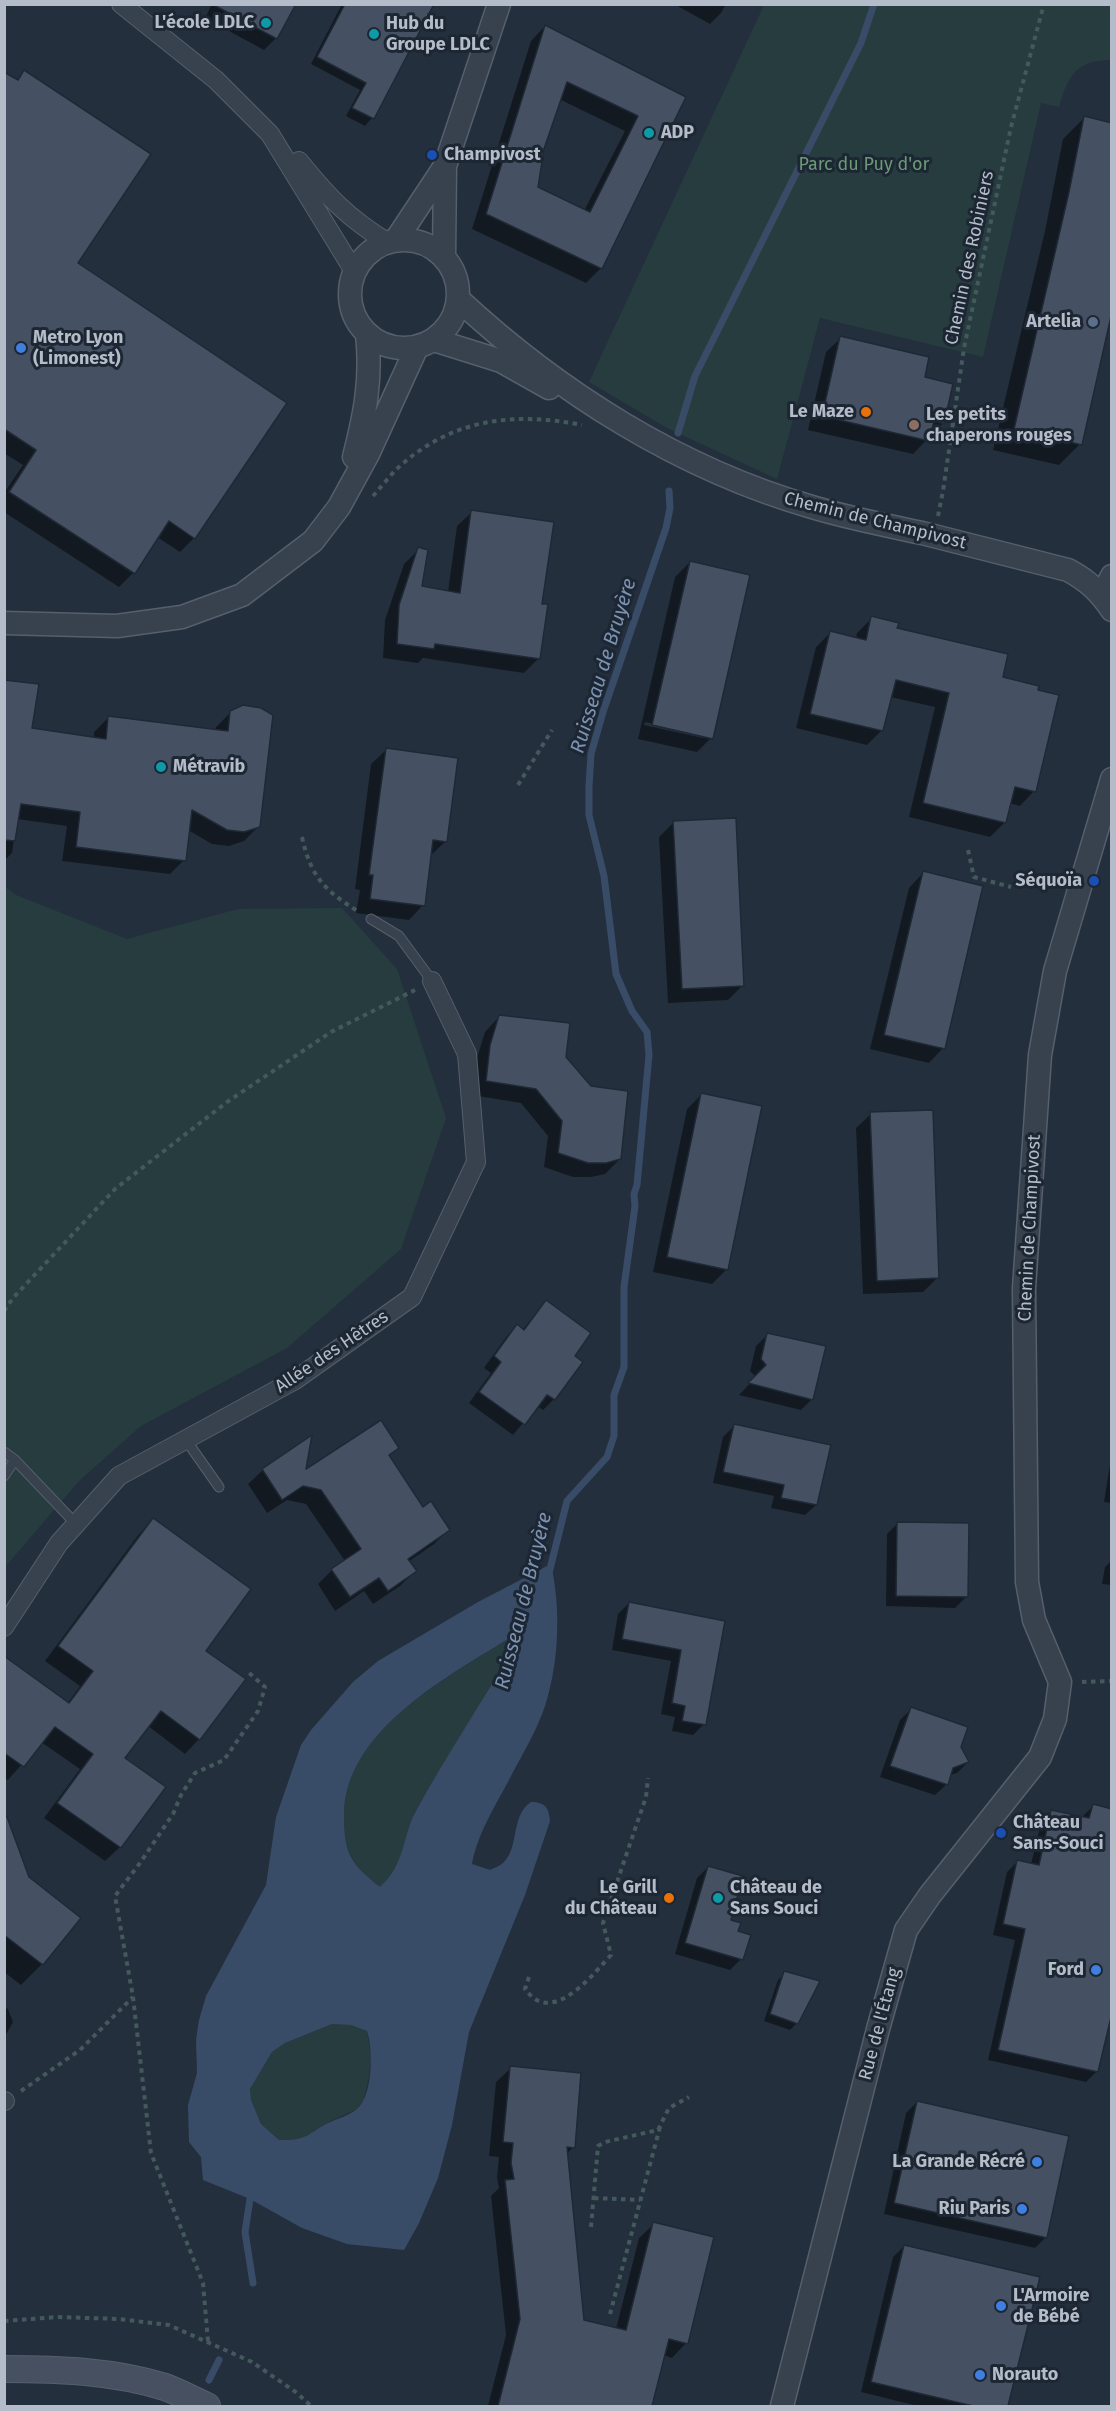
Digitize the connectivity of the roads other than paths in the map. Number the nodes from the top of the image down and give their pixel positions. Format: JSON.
{"nodes":[{"id":1,"x":121,"y":4,"type":"edge"},
{"id":2,"x":499,"y":4,"type":"edge"},
{"id":3,"x":270,"y":134,"type":"junction"},
{"id":4,"x":445,"y":166,"type":"junction"},
{"id":5,"x":392,"y":241,"type":"junction"},
{"id":6,"x":444,"y":258,"type":"junction"},
{"id":7,"x":354,"y":271,"type":"junction"},
{"id":8,"x":458,"y":299,"type":"junction"},
{"id":9,"x":367,"y":334,"type":"junction"},
{"id":10,"x":425,"y":343,"type":"junction"},
{"id":11,"x":597,"y":421,"type":"junction"},
{"id":12,"x":339,"y":507,"type":"junction"},
{"id":13,"x":1108,"y":593,"type":"edge"},
{"id":14,"x":4,"y":623,"type":"edge"},
{"id":15,"x":1112,"y":778,"type":"edge"},
{"id":16,"x":371,"y":919,"type":"road end"},
{"id":17,"x":432,"y":981,"type":"joint"},
{"id":18,"x":186,"y":1440,"type":"junction"},
{"id":19,"x":4,"y":1452,"type":"edge"},
{"id":20,"x":15,"y":1460,"type":"junction"},
{"id":21,"x":4,"y":1476,"type":"edge"},
{"id":22,"x":219,"y":1487,"type":"dead end"},
{"id":23,"x":76,"y":1524,"type":"junction"},
{"id":24,"x":4,"y":1627,"type":"edge"},
{"id":25,"x":1060,"y":1682,"type":"joint"},
{"id":26,"x":4,"y":2369,"type":"edge"},
{"id":27,"x":207,"y":2406,"type":"edge"},
{"id":28,"x":782,"y":2406,"type":"edge"}],
"edges":[{"from":1,"to":3,"type":"street"},
{"from":2,"to":4,"type":"street"},
{"from":3,"to":5,"type":"street"},
{"from":3,"to":7,"type":"street"},
{"from":4,"to":5,"type":"street"},
{"from":4,"to":6,"type":"street"},
{"from":5,"to":6,"type":"street"},
{"from":5,"to":7,"type":"street"},
{"from":6,"to":8,"type":"street"},
{"from":7,"to":9,"type":"street"},
{"from":8,"to":10,"type":"street"},
{"from":8,"to":11,"type":"street","name":"Chemin de Champivost"},
{"from":9,"to":10,"type":"street"},
{"from":9,"to":12,"type":"street"},
{"from":10,"to":11,"type":"street","name":"Chemin de Champivost"},
{"from":10,"to":12,"type":"street"},
{"from":11,"to":13,"type":"street","name":"Chemin de Champivost"},
{"from":12,"to":14,"type":"street"},
{"from":15,"to":25,"type":"street","name":"Chemin de Champivost"},
{"from":16,"to":17,"type":"lane"},
{"from":17,"to":18,"type":"street","name":"Allée des Hêtres"},
{"from":18,"to":22,"type":"lane"},
{"from":18,"to":23,"type":"street","name":"Allée des Hêtres"},
{"from":19,"to":20,"type":"lane"},
{"from":20,"to":21,"type":"lane"},
{"from":20,"to":23,"type":"lane"},
{"from":23,"to":24,"type":"street","name":"Allée des Hêtres"},
{"from":25,"to":28,"type":"street","name":"Rue de l'Étang"},
{"from":26,"to":27,"type":"main road"}]}
